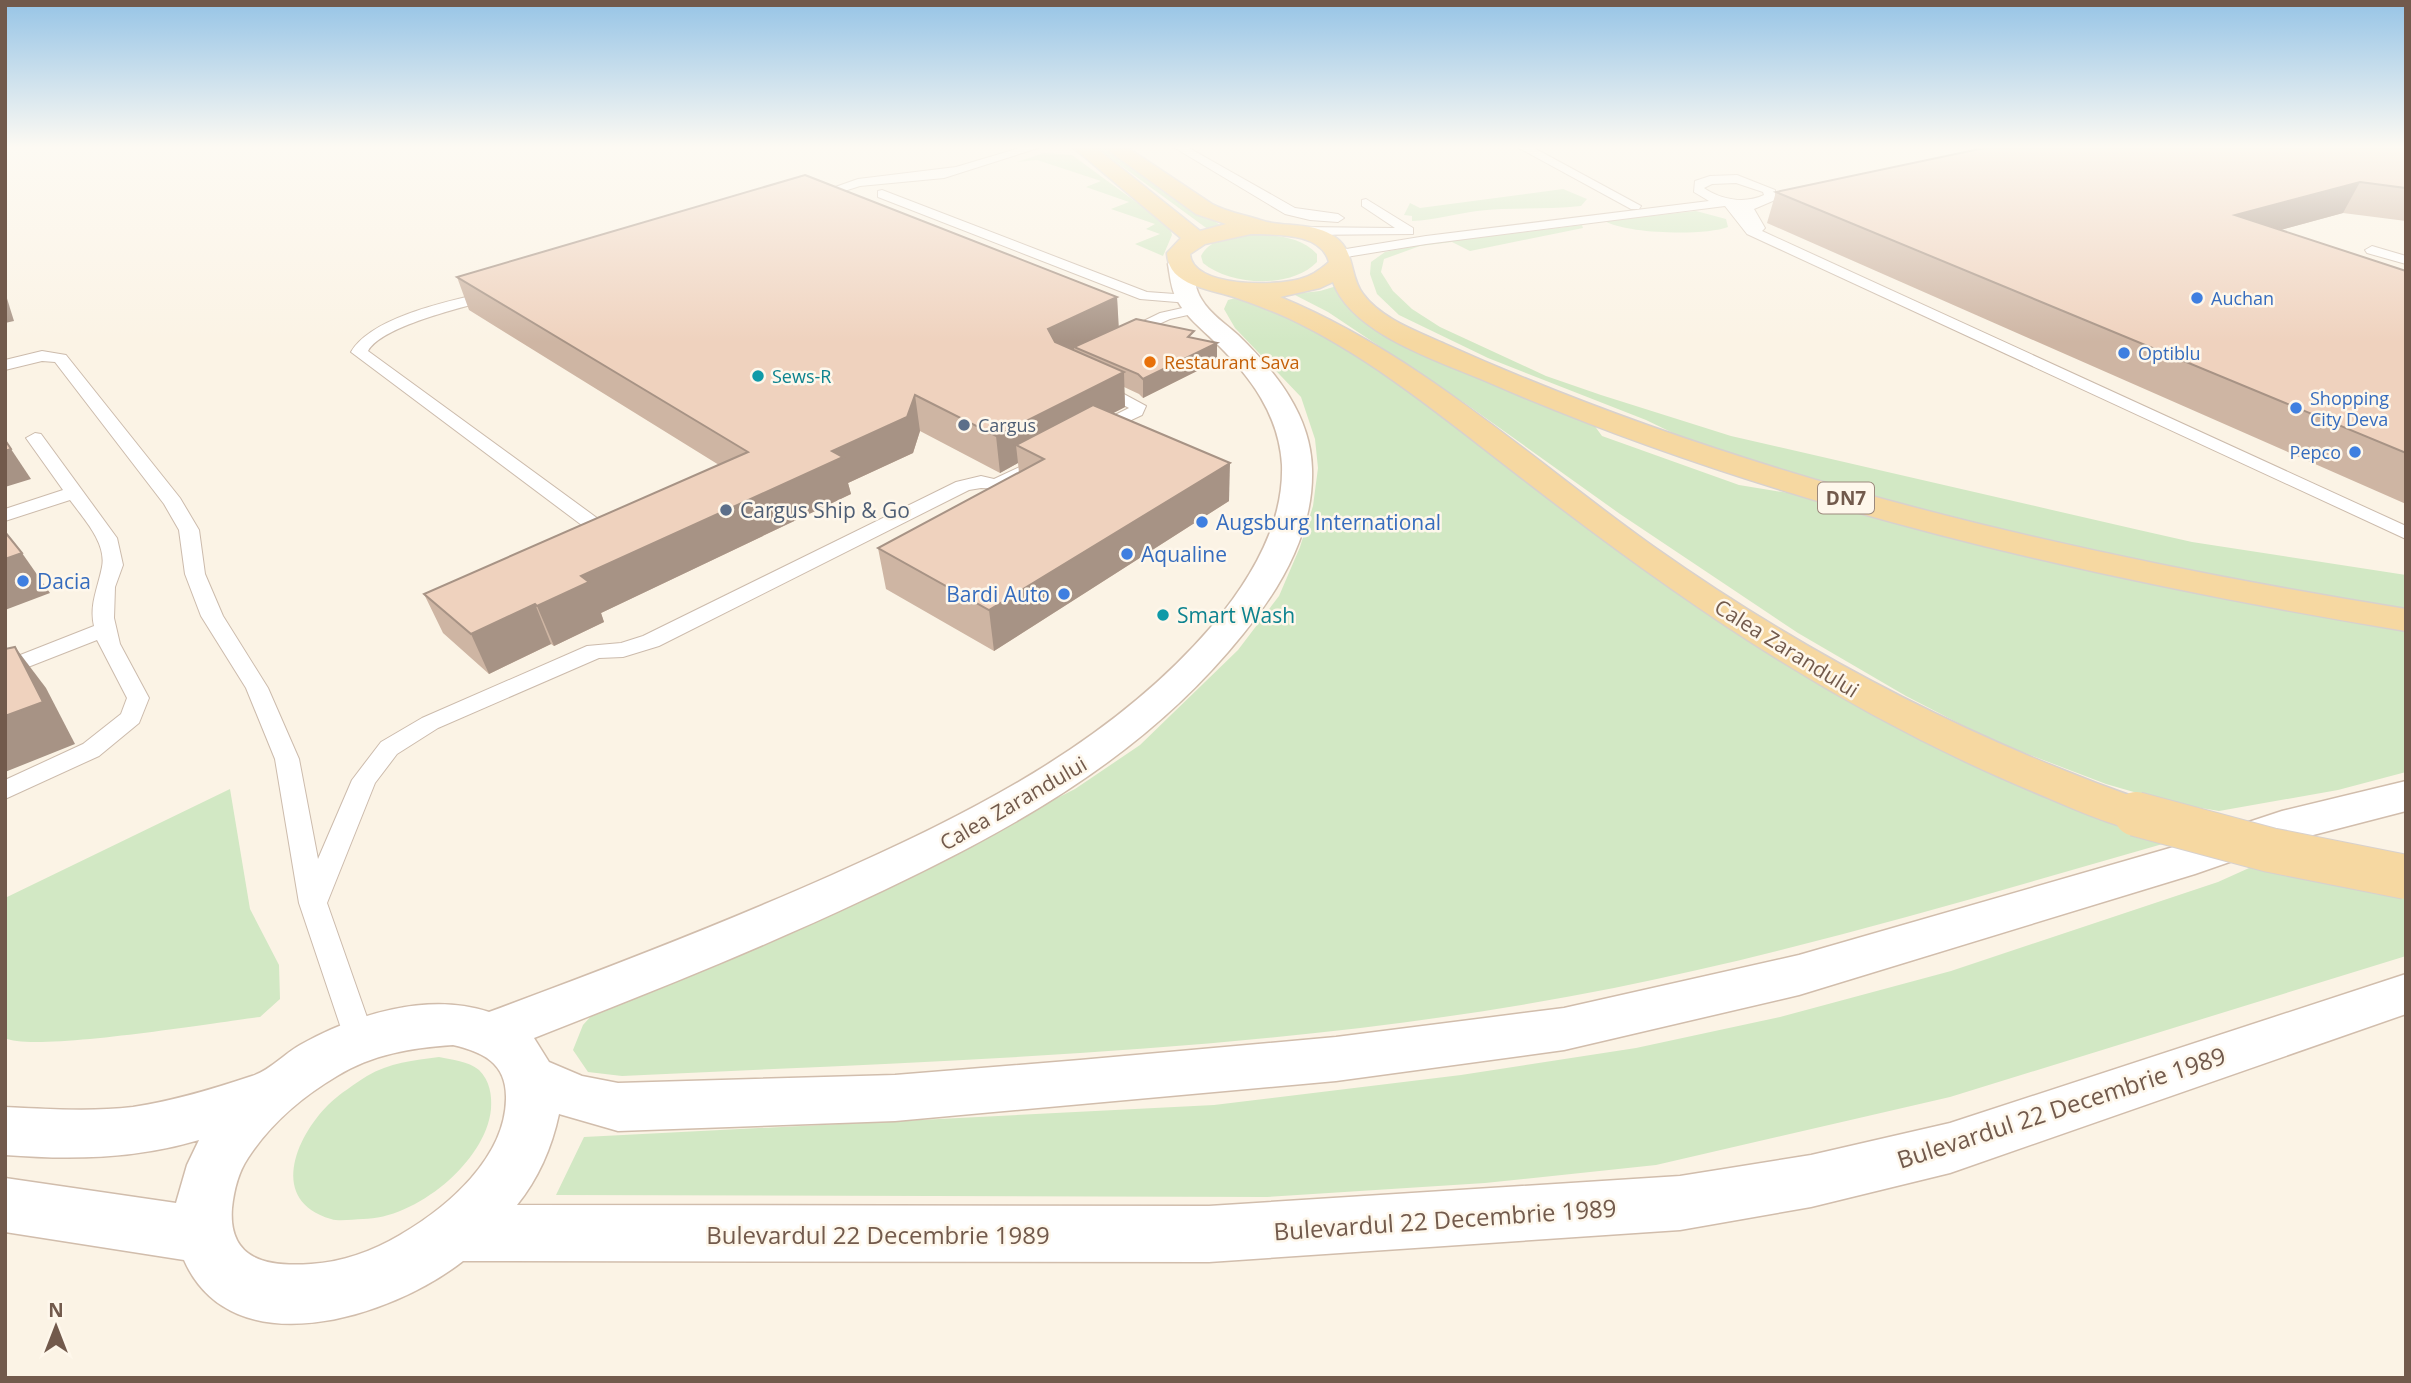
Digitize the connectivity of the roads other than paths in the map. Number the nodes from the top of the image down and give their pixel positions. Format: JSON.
{"nodes":[{"id":1,"x":921,"y":213,"type":"edge"},
{"id":2,"x":1163,"y":213,"type":"edge"},
{"id":3,"x":1214,"y":213,"type":"edge"},
{"id":4,"x":1297,"y":213,"type":"edge"},
{"id":5,"x":1381,"y":213,"type":"edge"},
{"id":6,"x":1532,"y":213,"type":"edge"},
{"id":7,"x":1644,"y":213,"type":"edge"},
{"id":8,"x":1737,"y":213,"type":"edge"},
{"id":9,"x":1750,"y":213,"type":"edge"},
{"id":10,"x":1389,"y":218,"type":"junction"},
{"id":11,"x":1285,"y":229,"type":"junction"},
{"id":12,"x":1408,"y":232,"type":"junction"},
{"id":13,"x":1195,"y":239,"type":"junction"},
{"id":14,"x":2372,"y":250,"type":"dead end"},
{"id":15,"x":1341,"y":259,"type":"junction"},
{"id":16,"x":2406,"y":260,"type":"edge"},
{"id":17,"x":1180,"y":264,"type":"junction"},
{"id":18,"x":1224,"y":287,"type":"junction"},
{"id":19,"x":513,"y":289,"type":"edge"},
{"id":20,"x":1192,"y":304,"type":"junction"},
{"id":21,"x":1225,"y":336,"type":"junction"},
{"id":22,"x":1107,"y":342,"type":"edge"},
{"id":23,"x":5,"y":365,"type":"edge"},
{"id":24,"x":1076,"y":376,"type":"edge"},
{"id":25,"x":35,"y":438,"type":"dead end"},
{"id":26,"x":1078,"y":442,"type":"edge"},
{"id":27,"x":1043,"y":460,"type":"edge"},
{"id":28,"x":73,"y":493,"type":"junction"},
{"id":29,"x":5,"y":515,"type":"edge"},
{"id":30,"x":2406,"y":519,"type":"edge"},
{"id":31,"x":590,"y":522,"type":"edge"},
{"id":32,"x":2406,"y":533,"type":"edge"},
{"id":33,"x":2406,"y":620,"type":"edge"},
{"id":34,"x":106,"y":629,"type":"junction"},
{"id":35,"x":5,"y":669,"type":"edge"},
{"id":36,"x":5,"y":790,"type":"edge"},
{"id":37,"x":2406,"y":796,"type":"edge"},
{"id":38,"x":2406,"y":877,"type":"edge"},
{"id":39,"x":313,"y":903,"type":"junction"},
{"id":40,"x":2406,"y":994,"type":"edge"},
{"id":41,"x":491,"y":1033,"type":"junction"},
{"id":42,"x":360,"y":1040,"type":"junction"},
{"id":43,"x":530,"y":1079,"type":"junction"},
{"id":44,"x":273,"y":1093,"type":"junction"},
{"id":45,"x":6,"y":1129,"type":"edge"},
{"id":46,"x":5,"y":1205,"type":"edge"},
{"id":47,"x":452,"y":1233,"type":"junction"},
{"id":48,"x":203,"y":1235,"type":"junction"}],
"edges":[{"from":1,"to":20,"type":"lane"},
{"from":2,"to":13,"type":"main road"},
{"from":3,"to":11,"type":"main road"},
{"from":4,"to":10,"type":"lane"},
{"from":5,"to":10,"type":"lane"},
{"from":6,"to":12,"type":"lane"},
{"from":7,"to":15,"type":"lane"},
{"from":8,"to":32,"type":"lane"},
{"from":9,"to":30,"type":"lane"},
{"from":10,"to":12,"type":"lane"},
{"from":11,"to":12,"type":"lane"},
{"from":11,"to":13,"type":"main road"},
{"from":11,"to":15,"type":"main road"},
{"from":13,"to":17,"type":"main road"},
{"from":14,"to":16,"type":"lane"},
{"from":15,"to":18,"type":"main road","name":"Calea Zarandului"},
{"from":15,"to":33,"type":"main road","number":"DN7"},
{"from":17,"to":18,"type":"main road","name":"Calea Zarandului"},
{"from":17,"to":20,"type":"main road"},
{"from":18,"to":21,"type":"main road","name":"Calea Zarandului"},
{"from":18,"to":38,"type":"main road","name":"Calea Zarandului","bridge":true},
{"from":19,"to":31,"type":"lane"},
{"from":20,"to":21,"type":"main road","name":"Calea Zarandului"},
{"from":20,"to":22,"type":"lane"},
{"from":21,"to":41,"type":"main road","name":"Calea Zarandului"},
{"from":23,"to":39,"type":"lane"},
{"from":24,"to":26,"type":"lane"},
{"from":25,"to":28,"type":"lane"},
{"from":27,"to":39,"type":"lane"},
{"from":28,"to":29,"type":"lane"},
{"from":28,"to":34,"type":"lane"},
{"from":34,"to":35,"type":"lane"},
{"from":34,"to":36,"type":"lane"},
{"from":37,"to":43,"type":"main road"},
{"from":39,"to":42,"type":"lane"},
{"from":40,"to":47,"type":"main road","name":"Bulevardul 22 Decembrie 1989"},
{"from":41,"to":42,"type":"main road"},
{"from":41,"to":43,"type":"main road"},
{"from":42,"to":44,"type":"main road"},
{"from":43,"to":47,"type":"main road"},
{"from":44,"to":45,"type":"main road"},
{"from":44,"to":48,"type":"main road"},
{"from":46,"to":48,"type":"main road"},
{"from":47,"to":48,"type":"main road"}]}
